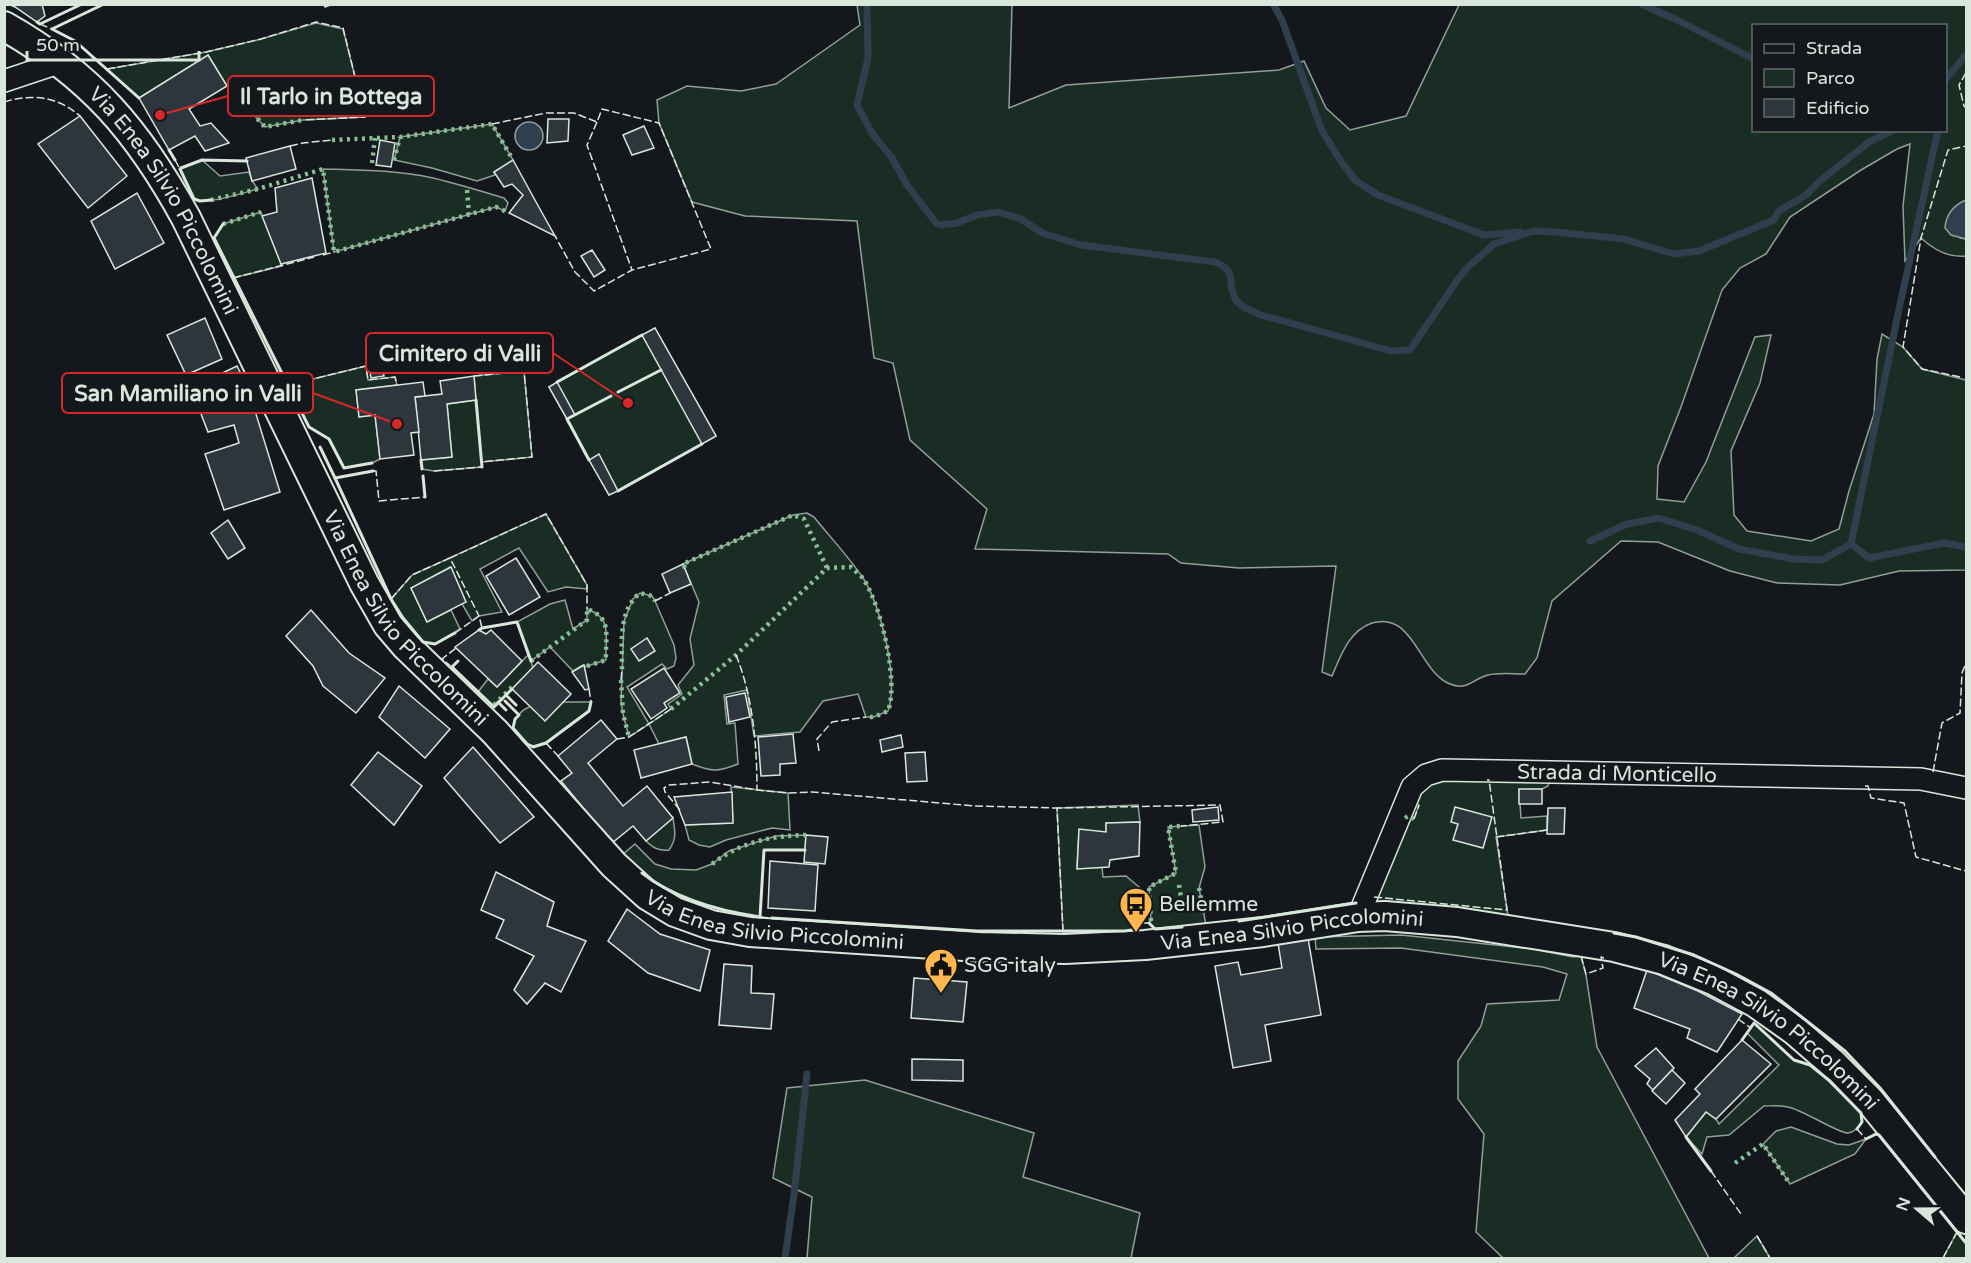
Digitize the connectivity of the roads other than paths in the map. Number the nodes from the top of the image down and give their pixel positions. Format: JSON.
{"nodes":[{"id":1,"x":4,"y":26,"type":"edge"},
{"id":2,"x":61,"y":62,"type":"junction"},
{"id":3,"x":4,"y":81,"type":"edge"},
{"id":4,"x":1966,"y":788,"type":"edge"},
{"id":5,"x":1358,"y":917,"type":"junction"},
{"id":6,"x":1966,"y":1219,"type":"edge"}],
"edges":[{"from":1,"to":2,"type":"main road","name":"Via Enea Silvio Piccolomini"},
{"from":2,"to":3,"type":"street"},
{"from":2,"to":5,"type":"main road","name":"Via Enea Silvio Piccolomini"},
{"from":4,"to":5,"type":"street","name":"Strada di Monticello"},
{"from":5,"to":6,"type":"main road","name":"Via Enea Silvio Piccolomini"}]}
